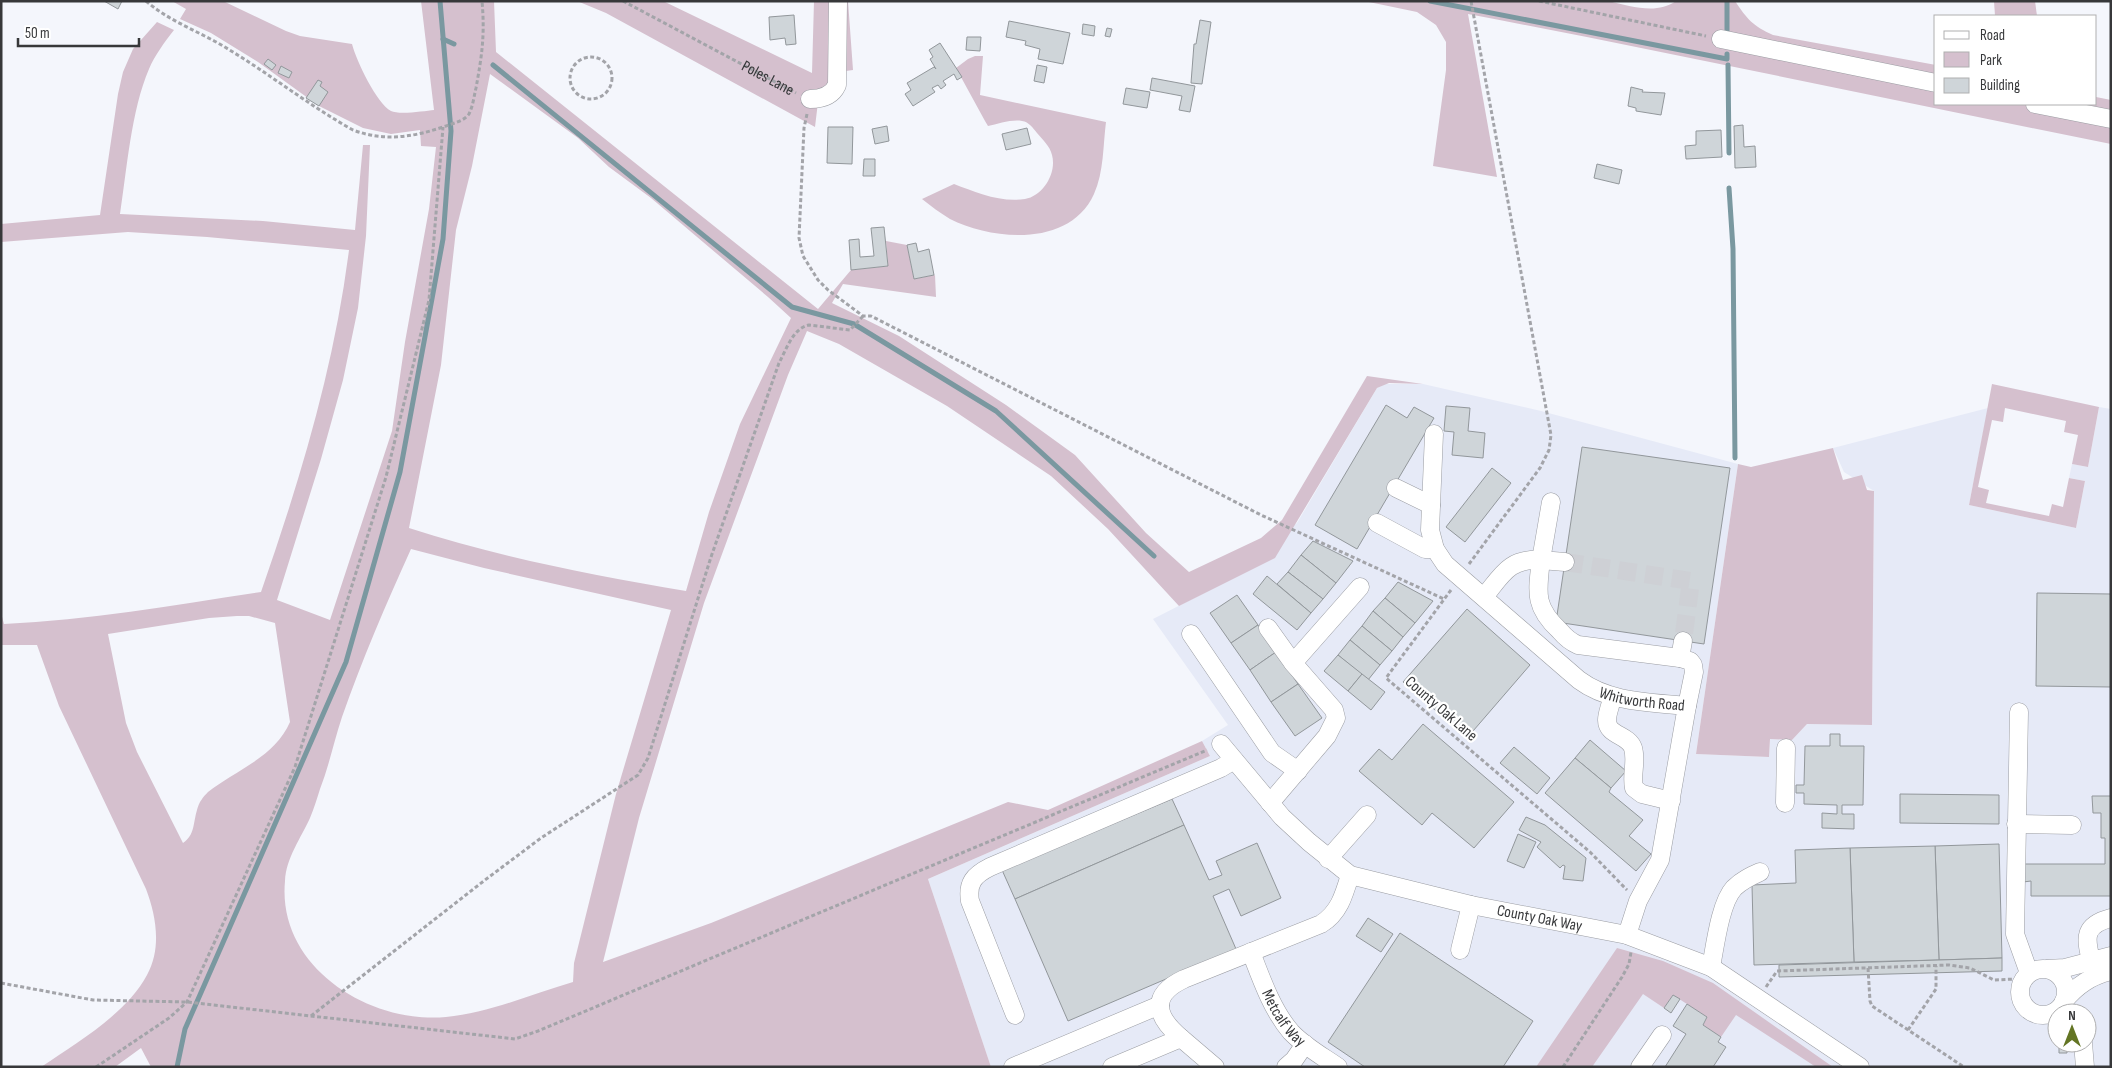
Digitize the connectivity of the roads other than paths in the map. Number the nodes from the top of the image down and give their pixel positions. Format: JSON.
{"nodes":[{"id":1,"x":838,"y":1,"type":"edge"},
{"id":2,"x":1721,"y":39,"type":"road end"},
{"id":3,"x":1934,"y":83,"type":"edge"},
{"id":4,"x":810,"y":99,"type":"road end"},
{"id":5,"x":2040,"y":105,"type":"edge"},
{"id":6,"x":2111,"y":120,"type":"edge"},
{"id":7,"x":1434,"y":434,"type":"dead end"},
{"id":8,"x":1396,"y":488,"type":"dead end"},
{"id":9,"x":1551,"y":502,"type":"dead end"},
{"id":10,"x":1430,"y":505,"type":"junction"},
{"id":11,"x":1377,"y":523,"type":"dead end"},
{"id":12,"x":1435,"y":549,"type":"junction"},
{"id":13,"x":1541,"y":560,"type":"junction"},
{"id":14,"x":1565,"y":562,"type":"tunnel mouth"},
{"id":15,"x":1360,"y":587,"type":"dead end"},
{"id":16,"x":1484,"y":597,"type":"junction"},
{"id":17,"x":1268,"y":628,"type":"dead end"},
{"id":18,"x":1191,"y":634,"type":"dead end"},
{"id":19,"x":1683,"y":641,"type":"tunnel mouth"},
{"id":20,"x":1680,"y":658,"type":"junction"},
{"id":21,"x":1293,"y":663,"type":"junction"},
{"id":22,"x":1612,"y":697,"type":"junction"},
{"id":23,"x":1687,"y":706,"type":"junction"},
{"id":24,"x":2019,"y":712,"type":"dead end"},
{"id":25,"x":1222,"y":744,"type":"road end"},
{"id":26,"x":1786,"y":748,"type":"dead end"},
{"id":27,"x":1234,"y":760,"type":"junction"},
{"id":28,"x":1298,"y":771,"type":"junction"},
{"id":29,"x":1671,"y":801,"type":"junction"},
{"id":30,"x":1270,"y":803,"type":"junction"},
{"id":31,"x":1785,"y":803,"type":"dead end"},
{"id":32,"x":1367,"y":816,"type":"dead end"},
{"id":33,"x":2016,"y":824,"type":"junction"},
{"id":34,"x":2072,"y":825,"type":"dead end"},
{"id":35,"x":1328,"y":859,"type":"junction"},
{"id":36,"x":1760,"y":872,"type":"dead end"},
{"id":37,"x":1350,"y":875,"type":"junction"},
{"id":38,"x":1471,"y":905,"type":"junction"},
{"id":39,"x":2111,"y":918,"type":"edge"},
{"id":40,"x":1628,"y":935,"type":"junction"},
{"id":41,"x":1460,"y":950,"type":"dead end"},
{"id":42,"x":1251,"y":952,"type":"junction"},
{"id":43,"x":2111,"y":956,"type":"edge"},
{"id":44,"x":2091,"y":960,"type":"junction"},
{"id":45,"x":1711,"y":967,"type":"junction"},
{"id":46,"x":2047,"y":969,"type":"junction"},
{"id":47,"x":2111,"y":972,"type":"edge"},
{"id":48,"x":2027,"y":976,"type":"junction"},
{"id":49,"x":2063,"y":1003,"type":"edge"},
{"id":50,"x":2065,"y":1003,"type":"edge"},
{"id":51,"x":1160,"y":1005,"type":"junction"},
{"id":52,"x":1015,"y":1014,"type":"dead end"},
{"id":53,"x":2047,"y":1015,"type":"edge"},
{"id":54,"x":1662,"y":1035,"type":"dead end"},
{"id":55,"x":1181,"y":1038,"type":"junction"},
{"id":56,"x":1305,"y":1044,"type":"junction"},
{"id":57,"x":2084,"y":1053,"type":"edge"},
{"id":58,"x":1012,"y":1067,"type":"edge"},
{"id":59,"x":1112,"y":1067,"type":"edge"},
{"id":60,"x":1215,"y":1067,"type":"edge"},
{"id":61,"x":1286,"y":1067,"type":"edge"},
{"id":62,"x":1338,"y":1067,"type":"edge"},
{"id":63,"x":1640,"y":1067,"type":"edge"},
{"id":64,"x":1860,"y":1067,"type":"edge"},
{"id":65,"x":2085,"y":1067,"type":"edge"}],
"edges":[{"from":1,"to":4,"type":"street","name":"Poles Lane"},
{"from":2,"to":3,"type":"street"},
{"from":5,"to":6,"type":"street"},
{"from":7,"to":10,"type":"street"},
{"from":8,"to":10,"type":"street"},
{"from":9,"to":13,"type":"street"},
{"from":10,"to":12,"type":"street"},
{"from":11,"to":12,"type":"street"},
{"from":12,"to":16,"type":"street","name":"Whitworth Road"},
{"from":13,"to":14,"type":"street"},
{"from":13,"to":16,"type":"street"},
{"from":13,"to":20,"type":"street"},
{"from":15,"to":21,"type":"street"},
{"from":16,"to":22,"type":"street","name":"Whitworth Road"},
{"from":17,"to":21,"type":"street"},
{"from":18,"to":28,"type":"street"},
{"from":19,"to":20,"type":"street"},
{"from":20,"to":23,"type":"street"},
{"from":21,"to":28,"type":"street"},
{"from":22,"to":23,"type":"street","name":"Whitworth Road"},
{"from":22,"to":29,"type":"street"},
{"from":23,"to":29,"type":"street","name":"Whitworth Road"},
{"from":24,"to":33,"type":"street"},
{"from":25,"to":27,"type":"street","name":"County Oak Way"},
{"from":26,"to":31,"type":"street"},
{"from":27,"to":30,"type":"street","name":"County Oak Way"},
{"from":27,"to":52,"type":"street"},
{"from":28,"to":30,"type":"street"},
{"from":29,"to":40,"type":"street","name":"Whitworth Road"},
{"from":30,"to":35,"type":"street","name":"County Oak Way"},
{"from":32,"to":35,"type":"street"},
{"from":33,"to":34,"type":"street"},
{"from":33,"to":48,"type":"street"},
{"from":35,"to":37,"type":"street","name":"County Oak Way"},
{"from":36,"to":45,"type":"street"},
{"from":37,"to":38,"type":"street","name":"County Oak Way"},
{"from":37,"to":42,"type":"street"},
{"from":38,"to":40,"type":"street","name":"County Oak Way"},
{"from":38,"to":41,"type":"street"},
{"from":39,"to":44,"type":"street"},
{"from":40,"to":45,"type":"street","name":"County Oak Way"},
{"from":42,"to":51,"type":"street"},
{"from":42,"to":56,"type":"street","name":"Metcalf Way"},
{"from":43,"to":44,"type":"street"},
{"from":44,"to":46,"type":"street"},
{"from":45,"to":64,"type":"street","name":"County Oak Way"},
{"from":46,"to":48,"type":"street"},
{"from":46,"to":49,"type":"street"},
{"from":47,"to":50,"type":"street"},
{"from":48,"to":53,"type":"street"},
{"from":51,"to":55,"type":"street"},
{"from":51,"to":58,"type":"street"},
{"from":54,"to":63,"type":"street"},
{"from":55,"to":59,"type":"street"},
{"from":55,"to":60,"type":"street"},
{"from":56,"to":61,"type":"street"},
{"from":56,"to":62,"type":"street","name":"Metcalf Way"},
{"from":57,"to":65,"type":"street"}]}
